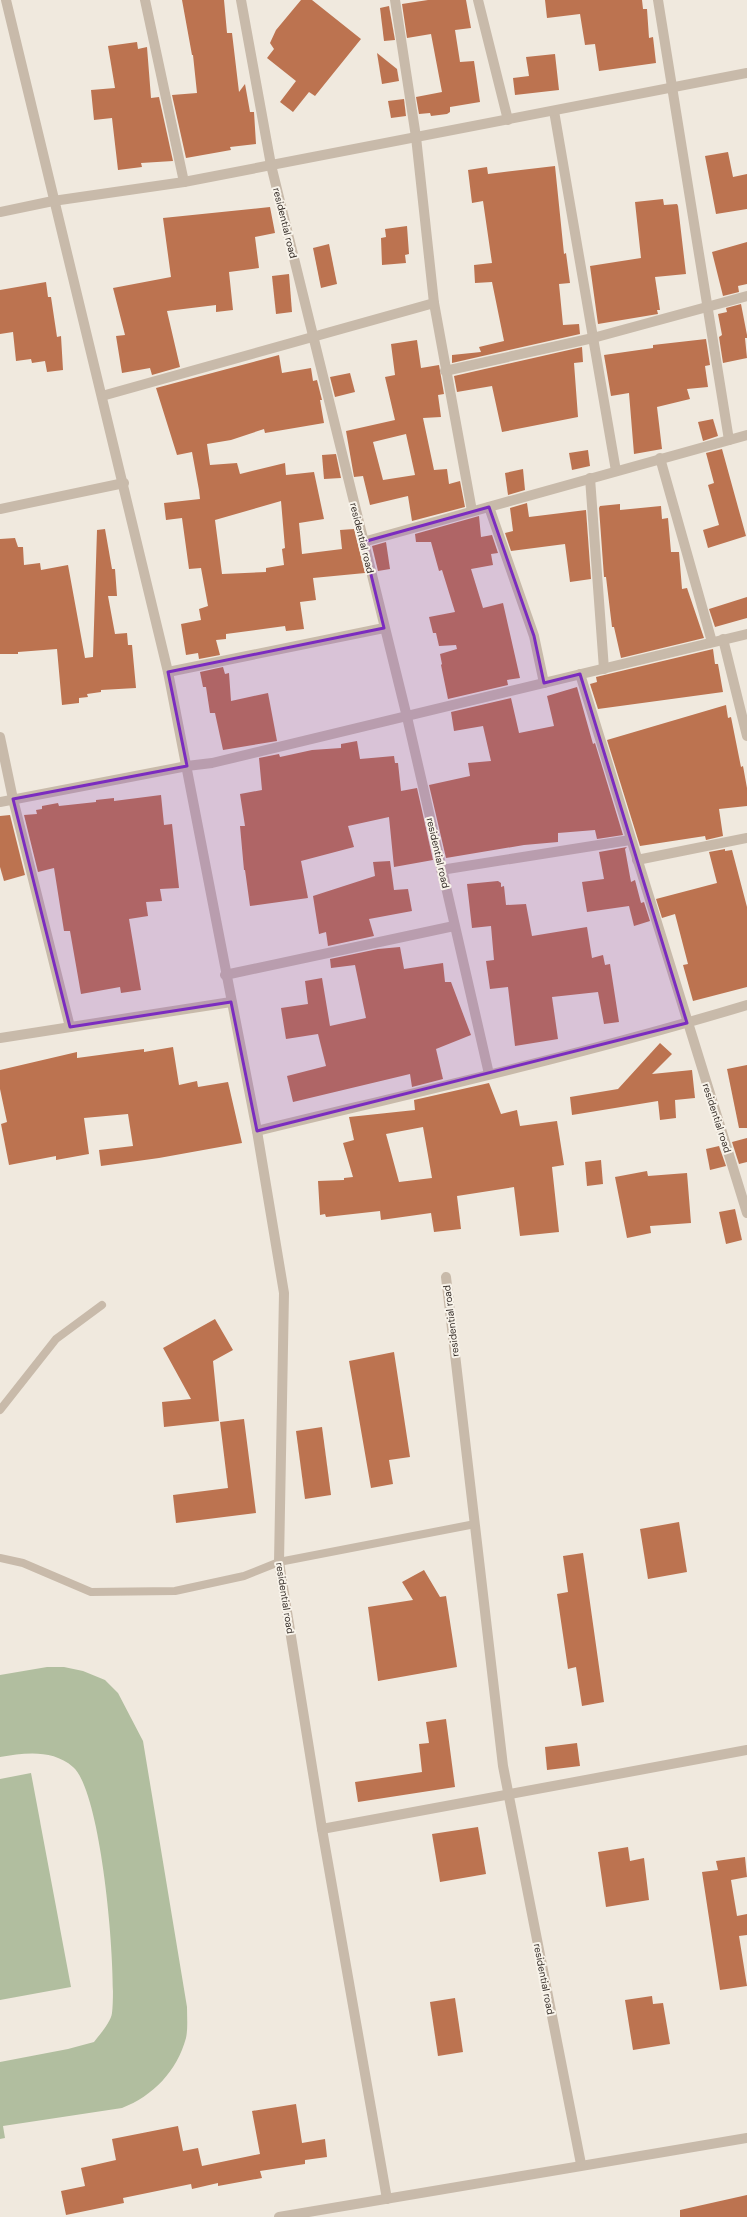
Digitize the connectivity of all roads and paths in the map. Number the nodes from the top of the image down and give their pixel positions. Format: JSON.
{"nodes":[{"id":1,"x":6,"y":0,"type":"edge"},
{"id":2,"x":145,"y":0,"type":"edge"},
{"id":3,"x":240,"y":0,"type":"edge"},
{"id":4,"x":396,"y":0,"type":"edge"},
{"id":5,"x":478,"y":0,"type":"edge"},
{"id":6,"x":658,"y":0,"type":"edge"},
{"id":7,"x":747,"y":74,"type":"edge"},
{"id":8,"x":673,"y":88,"type":"junction"},
{"id":9,"x":554,"y":111,"type":"junction"},
{"id":10,"x":508,"y":120,"type":"junction"},
{"id":11,"x":416,"y":137,"type":"junction"},
{"id":12,"x":271,"y":165,"type":"junction"},
{"id":13,"x":184,"y":182,"type":"junction"},
{"id":14,"x":54,"y":201,"type":"junction"},
{"id":15,"x":0,"y":212,"type":"edge"},
{"id":16,"x":747,"y":296,"type":"edge"},
{"id":17,"x":434,"y":303,"type":"junction"},
{"id":18,"x":706,"y":308,"type":"junction"},
{"id":19,"x":314,"y":338,"type":"junction"},
{"id":20,"x":593,"y":338,"type":"junction"},
{"id":21,"x":445,"y":372,"type":"junction"},
{"id":22,"x":102,"y":396,"type":"junction"},
{"id":23,"x":747,"y":435,"type":"edge"},
{"id":24,"x":729,"y":440,"type":"junction"},
{"id":25,"x":660,"y":458,"type":"junction"},
{"id":26,"x":616,"y":471,"type":"junction"},
{"id":27,"x":590,"y":478,"type":"junction"},
{"id":28,"x":124,"y":483,"type":"junction"},
{"id":29,"x":489,"y":507,"type":"junction"},
{"id":30,"x":0,"y":509,"type":"edge"},
{"id":31,"x":472,"y":511,"type":"junction"},
{"id":32,"x":363,"y":542,"type":"junction"},
{"id":33,"x":384,"y":628,"type":"junction"},
{"id":34,"x":747,"y":634,"type":"edge"},
{"id":35,"x":723,"y":639,"type":"junction"},
{"id":36,"x":712,"y":642,"type":"junction"},
{"id":37,"x":604,"y":669,"type":"junction"},
{"id":38,"x":168,"y":672,"type":"junction"},
{"id":39,"x":580,"y":674,"type":"junction"},
{"id":40,"x":544,"y":683,"type":"junction"},
{"id":41,"x":407,"y":717,"type":"junction"},
{"id":42,"x":747,"y":736,"type":"edge"},
{"id":43,"x":0,"y":737,"type":"edge"},
{"id":44,"x":187,"y":766,"type":"junction"},
{"id":45,"x":13,"y":800,"type":"junction"},
{"id":46,"x":0,"y":802,"type":"edge"},
{"id":47,"x":747,"y":838,"type":"edge"},
{"id":48,"x":630,"y":840,"type":"junction"},
{"id":49,"x":638,"y":860,"type":"junction"},
{"id":50,"x":442,"y":870,"type":"junction"},
{"id":51,"x":454,"y":926,"type":"junction"},
{"id":52,"x":226,"y":975,"type":"junction"},
{"id":53,"x":231,"y":1002,"type":"junction"},
{"id":54,"x":747,"y":1005,"type":"edge"},
{"id":55,"x":687,"y":1023,"type":"junction"},
{"id":56,"x":70,"y":1027,"type":"junction"},
{"id":57,"x":0,"y":1038,"type":"edge"},
{"id":58,"x":489,"y":1074,"type":"junction"},
{"id":59,"x":257,"y":1131,"type":"junction"},
{"id":60,"x":747,"y":1213,"type":"edge"},
{"id":61,"x":446,"y":1277,"type":"dead end"},
{"id":62,"x":102,"y":1305,"type":"dead end"},
{"id":63,"x":0,"y":1410,"type":"edge"},
{"id":64,"x":474,"y":1524,"type":"junction"},
{"id":65,"x":0,"y":1558,"type":"edge"},
{"id":66,"x":279,"y":1562,"type":"junction"},
{"id":67,"x":747,"y":1750,"type":"edge"},
{"id":68,"x":508,"y":1793,"type":"junction"},
{"id":69,"x":322,"y":1828,"type":"junction"},
{"id":70,"x":747,"y":2138,"type":"edge"},
{"id":71,"x":581,"y":2164,"type":"junction"},
{"id":72,"x":388,"y":2199,"type":"junction"},
{"id":73,"x":279,"y":2217,"type":"edge"}],
"edges":[{"from":1,"to":14,"type":"street","name":"residential road"},
{"from":2,"to":13,"type":"street"},
{"from":3,"to":12,"type":"street","name":"residential road"},
{"from":4,"to":11,"type":"street"},
{"from":5,"to":10,"type":"street"},
{"from":6,"to":8,"type":"street"},
{"from":7,"to":8,"type":"street"},
{"from":8,"to":9,"type":"street"},
{"from":8,"to":18,"type":"street"},
{"from":9,"to":10,"type":"street"},
{"from":9,"to":20,"type":"street"},
{"from":10,"to":11,"type":"street"},
{"from":11,"to":12,"type":"street"},
{"from":11,"to":17,"type":"street"},
{"from":12,"to":13,"type":"street"},
{"from":12,"to":19,"type":"street","name":"residential road"},
{"from":13,"to":14,"type":"street"},
{"from":14,"to":15,"type":"street"},
{"from":14,"to":22,"type":"street","name":"residential road"},
{"from":16,"to":18,"type":"street"},
{"from":17,"to":19,"type":"street"},
{"from":17,"to":21,"type":"street"},
{"from":18,"to":20,"type":"street"},
{"from":18,"to":24,"type":"street"},
{"from":19,"to":22,"type":"street"},
{"from":19,"to":32,"type":"street","name":"residential road"},
{"from":20,"to":21,"type":"street"},
{"from":20,"to":26,"type":"street"},
{"from":21,"to":31,"type":"street"},
{"from":22,"to":28,"type":"street","name":"residential road"},
{"from":23,"to":24,"type":"street"},
{"from":24,"to":25,"type":"street"},
{"from":25,"to":26,"type":"street"},
{"from":25,"to":36,"type":"street"},
{"from":26,"to":27,"type":"street"},
{"from":27,"to":29,"type":"street"},
{"from":27,"to":37,"type":"street"},
{"from":28,"to":30,"type":"street"},
{"from":28,"to":38,"type":"street","name":"residential road"},
{"from":29,"to":31,"type":"street"},
{"from":29,"to":40,"type":"street"},
{"from":31,"to":32,"type":"street"},
{"from":32,"to":33,"type":"street","name":"residential road"},
{"from":33,"to":38,"type":"street"},
{"from":33,"to":41,"type":"street","name":"residential road"},
{"from":34,"to":35,"type":"street"},
{"from":35,"to":36,"type":"street"},
{"from":35,"to":42,"type":"street"},
{"from":36,"to":37,"type":"street"},
{"from":37,"to":39,"type":"street"},
{"from":38,"to":44,"type":"street","name":"residential road"},
{"from":39,"to":40,"type":"street"},
{"from":39,"to":48,"type":"street","name":"residential road"},
{"from":40,"to":41,"type":"street"},
{"from":41,"to":44,"type":"street"},
{"from":41,"to":50,"type":"street","name":"residential road"},
{"from":43,"to":45,"type":"street"},
{"from":44,"to":45,"type":"street"},
{"from":44,"to":52,"type":"street","name":"residential road"},
{"from":45,"to":46,"type":"street"},
{"from":45,"to":56,"type":"street"},
{"from":47,"to":49,"type":"street"},
{"from":48,"to":49,"type":"street","name":"residential road"},
{"from":48,"to":50,"type":"street"},
{"from":49,"to":55,"type":"street","name":"residential road"},
{"from":50,"to":51,"type":"street","name":"residential road"},
{"from":51,"to":52,"type":"street"},
{"from":51,"to":58,"type":"street","name":"residential road"},
{"from":52,"to":53,"type":"street","name":"residential road"},
{"from":53,"to":56,"type":"street"},
{"from":53,"to":59,"type":"street","name":"residential road"},
{"from":54,"to":55,"type":"street"},
{"from":55,"to":58,"type":"street"},
{"from":55,"to":60,"type":"street","name":"residential road"},
{"from":56,"to":57,"type":"street"},
{"from":58,"to":59,"type":"street"},
{"from":59,"to":66,"type":"street","name":"residential road"},
{"from":61,"to":64,"type":"street","name":"residential road"},
{"from":62,"to":63,"type":"lane"},
{"from":64,"to":66,"type":"lane"},
{"from":64,"to":68,"type":"street","name":"residential road"},
{"from":65,"to":66,"type":"lane"},
{"from":66,"to":69,"type":"street","name":"residential road"},
{"from":67,"to":68,"type":"street"},
{"from":68,"to":69,"type":"street"},
{"from":68,"to":71,"type":"street","name":"residential road"},
{"from":69,"to":72,"type":"street","name":"residential road"},
{"from":70,"to":71,"type":"street"},
{"from":71,"to":72,"type":"street"},
{"from":72,"to":73,"type":"street"}]}
